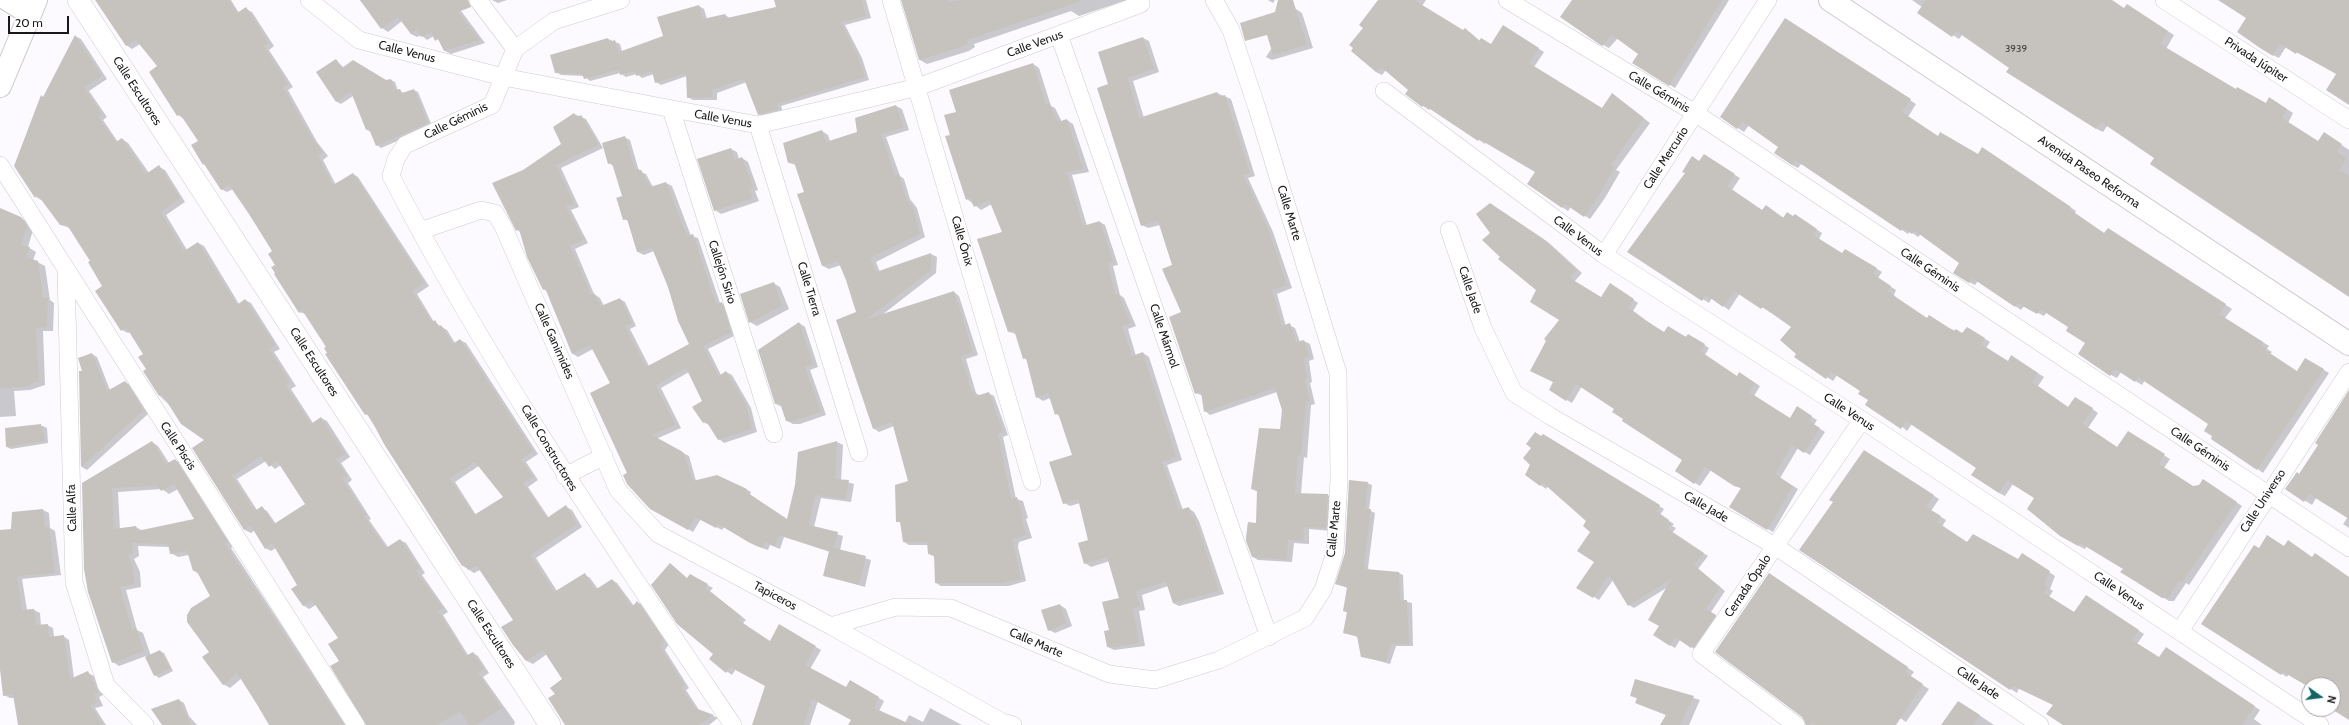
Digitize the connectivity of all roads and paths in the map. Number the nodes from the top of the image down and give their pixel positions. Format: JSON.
{"nodes":[{"id":1,"x":8,"y":0,"type":"edge"},
{"id":2,"x":78,"y":0,"type":"edge"},
{"id":3,"x":309,"y":0,"type":"edge"},
{"id":4,"x":478,"y":0,"type":"edge"},
{"id":5,"x":621,"y":0,"type":"edge"},
{"id":6,"x":891,"y":0,"type":"edge"},
{"id":7,"x":1214,"y":0,"type":"edge"},
{"id":8,"x":1506,"y":0,"type":"edge"},
{"id":9,"x":1768,"y":0,"type":"edge"},
{"id":10,"x":1830,"y":0,"type":"edge"},
{"id":11,"x":2164,"y":0,"type":"edge"},
{"id":12,"x":1141,"y":4,"type":"dead end"},
{"id":13,"x":32,"y":6,"type":"edge"},
{"id":14,"x":1059,"y":36,"type":"junction"},
{"id":15,"x":515,"y":49,"type":"junction"},
{"id":16,"x":503,"y":76,"type":"junction"},
{"id":17,"x":0,"y":86,"type":"edge"},
{"id":18,"x":918,"y":87,"type":"junction"},
{"id":19,"x":1384,"y":91,"type":"dead end"},
{"id":20,"x":671,"y":109,"type":"junction"},
{"id":21,"x":1695,"y":114,"type":"junction"},
{"id":22,"x":2349,"y":120,"type":"edge"},
{"id":23,"x":758,"y":125,"type":"junction"},
{"id":24,"x":396,"y":159,"type":"joint"},
{"id":25,"x":0,"y":165,"type":"edge"},
{"id":26,"x":1449,"y":230,"type":"dead end"},
{"id":27,"x":420,"y":231,"type":"junction"},
{"id":28,"x":1604,"y":255,"type":"junction"},
{"id":29,"x":66,"y":271,"type":"junction"},
{"id":30,"x":2349,"y":344,"type":"edge"},
{"id":31,"x":2349,"y":372,"type":"edge"},
{"id":32,"x":1862,"y":420,"type":"junction"},
{"id":33,"x":774,"y":434,"type":"dead end"},
{"id":34,"x":859,"y":453,"type":"dead end"},
{"id":35,"x":604,"y":456,"type":"junction"},
{"id":36,"x":565,"y":476,"type":"junction"},
{"id":37,"x":1032,"y":482,"type":"dead end"},
{"id":38,"x":2268,"y":494,"type":"junction"},
{"id":39,"x":1775,"y":546,"type":"junction"},
{"id":40,"x":2349,"y":548,"type":"edge"},
{"id":41,"x":831,"y":626,"type":"junction"},
{"id":42,"x":2180,"y":631,"type":"junction"},
{"id":43,"x":1269,"y":637,"type":"junction"},
{"id":44,"x":145,"y":725,"type":"edge"},
{"id":45,"x":356,"y":725,"type":"edge"},
{"id":46,"x":550,"y":725,"type":"edge"},
{"id":47,"x":732,"y":725,"type":"edge"},
{"id":48,"x":1013,"y":725,"type":"edge"},
{"id":49,"x":1796,"y":725,"type":"edge"},
{"id":50,"x":2040,"y":725,"type":"edge"},
{"id":51,"x":2320,"y":725,"type":"edge"}],
"edges":[{"from":1,"to":13,"type":"main road"},
{"from":2,"to":46,"type":"street","name":"Calle Escultores"},
{"from":3,"to":16,"type":"street","name":"Calle Venus"},
{"from":4,"to":15,"type":"street"},
{"from":5,"to":15,"type":"street"},
{"from":6,"to":18,"type":"street","name":"Calle Ónix"},
{"from":7,"to":43,"type":"street","name":"Calle Marte"},
{"from":8,"to":21,"type":"street","name":"Calle Géminis"},
{"from":9,"to":21,"type":"street","name":"Calle Mercurio"},
{"from":10,"to":30,"type":"main road","name":"Avenida Paseo Reforma"},
{"from":11,"to":22,"type":"street","name":"Privada Júpiter"},
{"from":12,"to":14,"type":"street","name":"Calle Venus"},
{"from":13,"to":17,"type":"main road"},
{"from":14,"to":18,"type":"street","name":"Calle Venus"},
{"from":14,"to":43,"type":"street","name":"Calle Mármol"},
{"from":15,"to":16,"type":"street","name":"Calle Géminis"},
{"from":16,"to":20,"type":"street","name":"Calle Venus"},
{"from":16,"to":24,"type":"street","name":"Calle Géminis"},
{"from":18,"to":23,"type":"street","name":"Calle Venus"},
{"from":18,"to":37,"type":"street","name":"Calle Ónix"},
{"from":19,"to":28,"type":"street","name":"Calle Venus"},
{"from":20,"to":23,"type":"street","name":"Calle Venus"},
{"from":20,"to":33,"type":"street","name":"Callejón Sirio"},
{"from":21,"to":28,"type":"street","name":"Calle Mercurio"},
{"from":21,"to":38,"type":"street","name":"Calle Géminis"},
{"from":23,"to":34,"type":"street","name":"Calle Tierra"},
{"from":24,"to":27,"type":"street","name":"Calle Constructores"},
{"from":25,"to":29,"type":"street","name":"Calle Piscis"},
{"from":26,"to":39,"type":"street","name":"Calle Jade"},
{"from":27,"to":35,"type":"street","name":"Calle Ganimides"},
{"from":27,"to":36,"type":"street","name":"Calle Constructores"},
{"from":28,"to":32,"type":"street","name":"Calle Venus"},
{"from":29,"to":44,"type":"street","name":"Calle Alfa"},
{"from":29,"to":45,"type":"street","name":"Calle Piscis"},
{"from":31,"to":38,"type":"street","name":"Calle Universo"},
{"from":32,"to":39,"type":"street","name":"Cerrada Ópalo"},
{"from":32,"to":42,"type":"street","name":"Calle Venus"},
{"from":35,"to":36,"type":"street"},
{"from":35,"to":41,"type":"street","name":"Tapiceros"},
{"from":36,"to":47,"type":"street","name":"Calle Constructores"},
{"from":38,"to":40,"type":"street","name":"Calle Géminis"},
{"from":38,"to":42,"type":"street","name":"Calle Universo"},
{"from":39,"to":49,"type":"street","name":"Cerrada Ópalo"},
{"from":39,"to":50,"type":"street","name":"Calle Jade"},
{"from":41,"to":43,"type":"street","name":"Calle Marte"},
{"from":41,"to":48,"type":"street","name":"Tapiceros"},
{"from":42,"to":51,"type":"street","name":"Calle Venus"}]}
